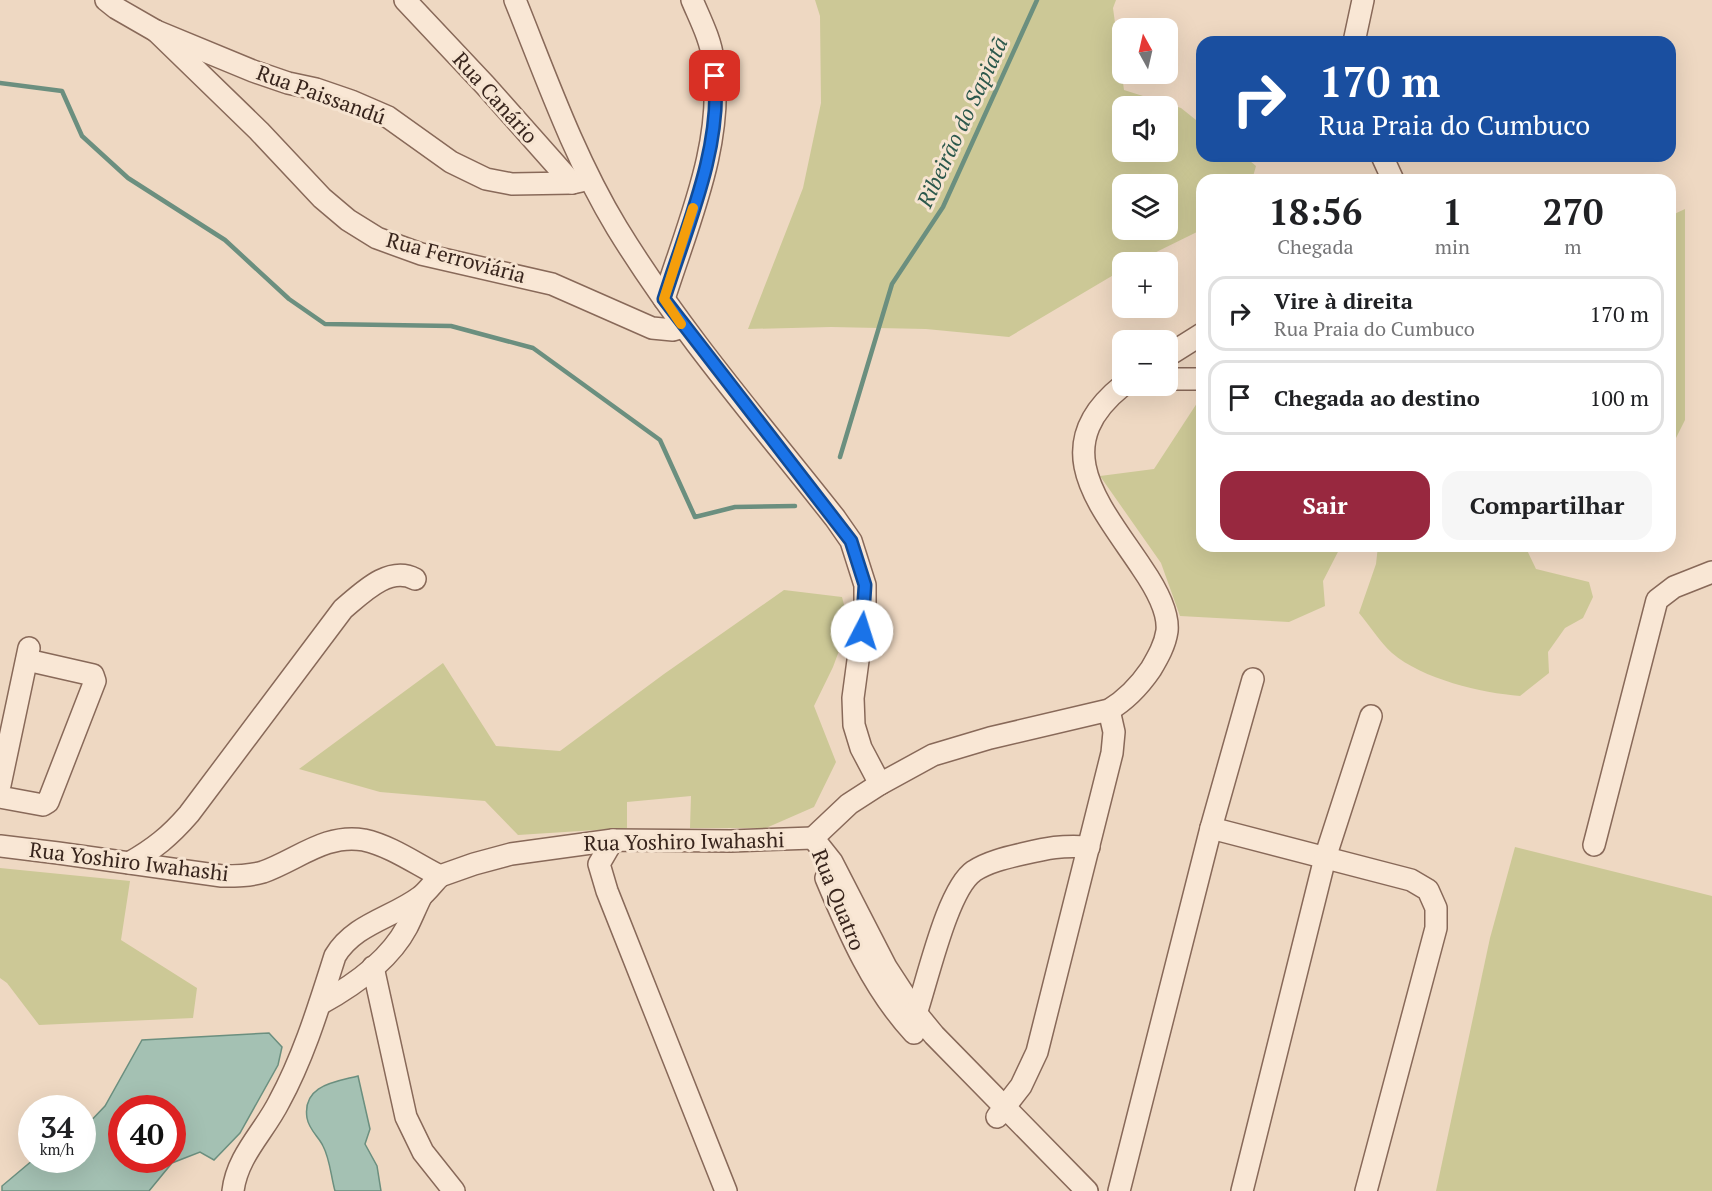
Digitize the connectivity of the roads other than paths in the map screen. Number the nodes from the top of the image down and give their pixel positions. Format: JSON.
{"nodes":[{"id":1,"x":106,"y":0,"type":"edge"},
{"id":2,"x":405,"y":0,"type":"edge"},
{"id":3,"x":515,"y":0,"type":"edge"},
{"id":4,"x":692,"y":0,"type":"edge"},
{"id":5,"x":1363,"y":0,"type":"edge"},
{"id":6,"x":156,"y":31,"type":"junction"},
{"id":7,"x":1355,"y":36,"type":"edge"},
{"id":8,"x":581,"y":181,"type":"junction"},
{"id":9,"x":664,"y":299,"type":"junction"},
{"id":10,"x":683,"y":327,"type":"junction"},
{"id":11,"x":1196,"y":338,"type":"edge"},
{"id":12,"x":1178,"y":349,"type":"edge"},
{"id":13,"x":1178,"y":380,"type":"edge"},
{"id":14,"x":1196,"y":380,"type":"edge"},
{"id":15,"x":1112,"y":394,"type":"edge"},
{"id":16,"x":1712,"y":572,"type":"edge"},
{"id":17,"x":415,"y":579,"type":"dead end"},
{"id":18,"x":1253,"y":679,"type":"dead end"},
{"id":19,"x":1109,"y":710,"type":"junction"},
{"id":20,"x":1371,"y":716,"type":"dead end"},
{"id":21,"x":880,"y":784,"type":"junction"},
{"id":22,"x":0,"y":785,"type":"edge"},
{"id":23,"x":0,"y":797,"type":"edge"},
{"id":24,"x":1211,"y":828,"type":"junction"},
{"id":25,"x":813,"y":838,"type":"junction"},
{"id":26,"x":613,"y":840,"type":"junction"},
{"id":27,"x":1594,"y":845,"type":"dead end"},
{"id":28,"x":0,"y":846,"type":"edge"},
{"id":29,"x":1089,"y":847,"type":"junction"},
{"id":30,"x":1325,"y":858,"type":"junction"},
{"id":31,"x":129,"y":863,"type":"junction"},
{"id":32,"x":440,"y":876,"type":"junction"},
{"id":33,"x":421,"y":897,"type":"junction"},
{"id":34,"x":373,"y":967,"type":"junction"},
{"id":35,"x":320,"y":1004,"type":"junction"},
{"id":36,"x":913,"y":1021,"type":"junction"},
{"id":37,"x":1000,"y":1112,"type":"junction"},
{"id":38,"x":233,"y":1191,"type":"edge"},
{"id":39,"x":454,"y":1191,"type":"edge"},
{"id":40,"x":726,"y":1191,"type":"edge"},
{"id":41,"x":1069,"y":1191,"type":"edge"},
{"id":42,"x":1088,"y":1191,"type":"edge"},
{"id":43,"x":1119,"y":1191,"type":"edge"},
{"id":44,"x":1242,"y":1191,"type":"edge"},
{"id":45,"x":1366,"y":1191,"type":"edge"}],
"edges":[{"from":1,"to":6,"type":"street","name":"Rua Paissandú"},
{"from":2,"to":8,"type":"street","name":"Rua Canário"},
{"from":3,"to":8,"type":"street"},
{"from":4,"to":9,"type":"street"},
{"from":5,"to":7,"type":"street"},
{"from":6,"to":8,"type":"street","name":"Rua Paissandú"},
{"from":6,"to":10,"type":"street","name":"Rua Ferroviária"},
{"from":8,"to":9,"type":"street"},
{"from":9,"to":10,"type":"street"},
{"from":10,"to":21,"type":"street"},
{"from":11,"to":12,"type":"street"},
{"from":13,"to":14,"type":"street"},
{"from":15,"to":19,"type":"street"},
{"from":16,"to":27,"type":"street"},
{"from":17,"to":31,"type":"street"},
{"from":18,"to":24,"type":"street"},
{"from":19,"to":21,"type":"street"},
{"from":19,"to":29,"type":"street"},
{"from":20,"to":30,"type":"street"},
{"from":21,"to":25,"type":"street"},
{"from":22,"to":23,"type":"street"},
{"from":24,"to":30,"type":"street"},
{"from":24,"to":43,"type":"street"},
{"from":25,"to":26,"type":"street","name":"Rua Yoshiro Iwahashi"},
{"from":25,"to":36,"type":"street","name":"Rua Quatro"},
{"from":26,"to":32,"type":"street","name":"Rua Yoshiro Iwahashi"},
{"from":26,"to":40,"type":"street"},
{"from":28,"to":31,"type":"street","name":"Rua Yoshiro Iwahashi"},
{"from":29,"to":36,"type":"street"},
{"from":29,"to":37,"type":"street"},
{"from":30,"to":44,"type":"street"},
{"from":30,"to":45,"type":"street"},
{"from":31,"to":32,"type":"street","name":"Rua Yoshiro Iwahashi"},
{"from":32,"to":33,"type":"street"},
{"from":33,"to":34,"type":"street"},
{"from":33,"to":35,"type":"street"},
{"from":34,"to":35,"type":"street"},
{"from":34,"to":39,"type":"street"},
{"from":35,"to":38,"type":"street"},
{"from":36,"to":37,"type":"street","name":"Rua Quatro"},
{"from":37,"to":41,"type":"street","name":"Rua Quatro"},
{"from":37,"to":42,"type":"street","name":"Rua Quatro"}]}
